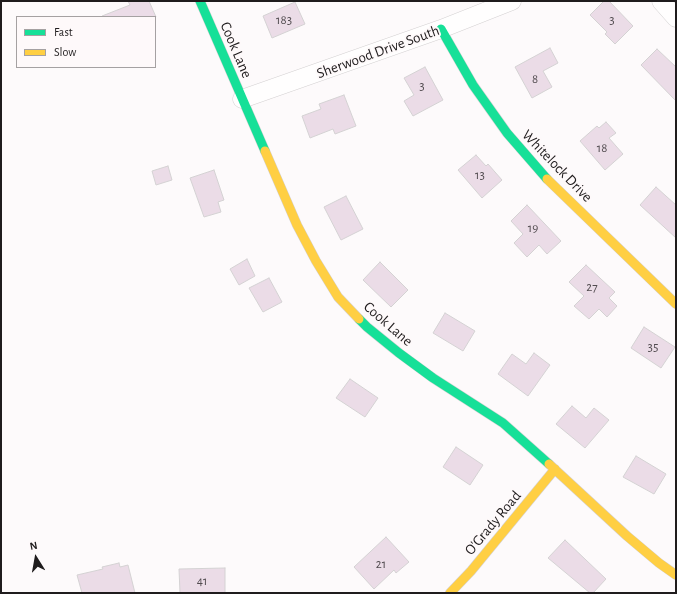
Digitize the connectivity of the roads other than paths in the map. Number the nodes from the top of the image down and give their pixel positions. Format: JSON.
{"nodes":[{"id":1,"x":200,"y":1,"type":"edge"},
{"id":2,"x":512,"y":1,"type":"edge"},
{"id":3,"x":662,"y":1,"type":"edge"},
{"id":4,"x":676,"y":18,"type":"edge"},
{"id":5,"x":441,"y":29,"type":"junction"},
{"id":6,"x":242,"y":100,"type":"junction"},
{"id":7,"x":676,"y":304,"type":"edge"},
{"id":8,"x":555,"y":469,"type":"junction"},
{"id":9,"x":676,"y":575,"type":"edge"},
{"id":10,"x":450,"y":593,"type":"edge"}],
"edges":[{"from":1,"to":6,"type":"street","name":"Cook Lane"},
{"from":2,"to":5,"type":"street","name":"Sherwood Drive South"},
{"from":3,"to":4,"type":"street"},
{"from":5,"to":6,"type":"street","name":"Sherwood Drive South"},
{"from":5,"to":7,"type":"street","name":"Whitelock Drive"},
{"from":6,"to":8,"type":"street","name":"Cook Lane"},
{"from":8,"to":9,"type":"street","name":"Cook Lane"},
{"from":8,"to":10,"type":"street","name":"O'Grady Road"}]}
